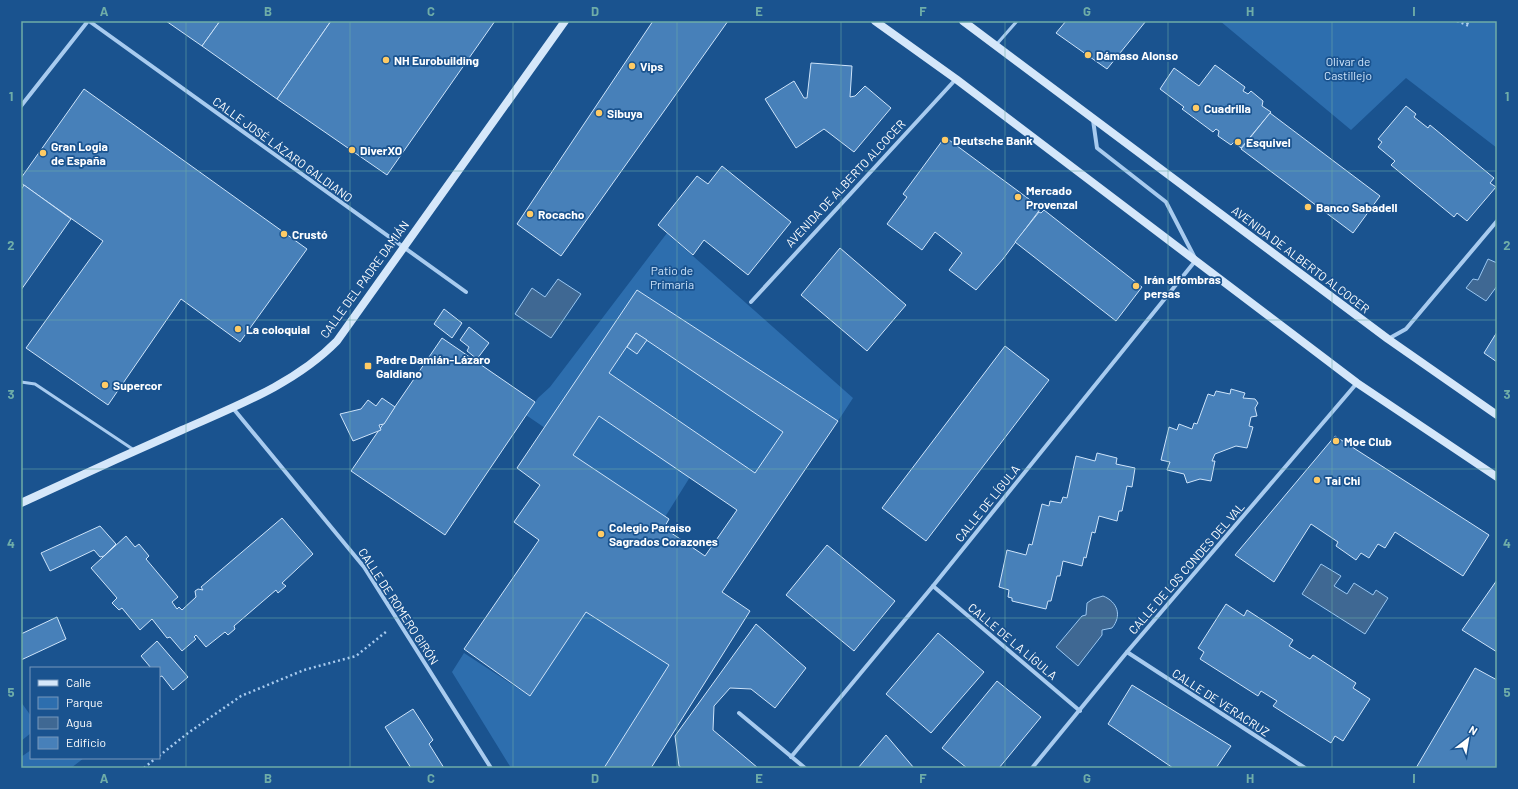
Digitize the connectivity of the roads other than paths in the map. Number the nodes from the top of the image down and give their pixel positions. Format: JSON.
{"nodes":[{"id":1,"x":88,"y":21,"type":"edge"},
{"id":2,"x":565,"y":21,"type":"edge"},
{"id":3,"x":875,"y":21,"type":"edge"},
{"id":4,"x":963,"y":21,"type":"edge"},
{"id":5,"x":1017,"y":21,"type":"edge"},
{"id":6,"x":996,"y":45,"type":"junction"},
{"id":7,"x":956,"y":79,"type":"junction"},
{"id":8,"x":21,"y":106,"type":"edge"},
{"id":9,"x":1093,"y":117,"type":"junction"},
{"id":10,"x":1497,"y":221,"type":"edge"},
{"id":11,"x":402,"y":248,"type":"junction"},
{"id":12,"x":1196,"y":260,"type":"junction"},
{"id":13,"x":466,"y":292,"type":"dead end"},
{"id":14,"x":751,"y":302,"type":"dead end"},
{"id":15,"x":1388,"y":339,"type":"junction"},
{"id":16,"x":21,"y":382,"type":"edge"},
{"id":17,"x":1357,"y":383,"type":"junction"},
{"id":18,"x":232,"y":407,"type":"junction"},
{"id":19,"x":1497,"y":415,"type":"edge"},
{"id":20,"x":135,"y":451,"type":"junction"},
{"id":21,"x":1497,"y":477,"type":"edge"},
{"id":22,"x":21,"y":503,"type":"edge"},
{"id":23,"x":933,"y":586,"type":"junction"},
{"id":24,"x":1127,"y":652,"type":"junction"},
{"id":25,"x":1080,"y":711,"type":"junction"},
{"id":26,"x":739,"y":713,"type":"dead end"},
{"id":27,"x":791,"y":757,"type":"junction"},
{"id":28,"x":491,"y":768,"type":"edge"},
{"id":29,"x":805,"y":768,"type":"edge"},
{"id":30,"x":1032,"y":768,"type":"edge"},
{"id":31,"x":1305,"y":768,"type":"edge"}],
"edges":[{"from":1,"to":8,"type":"street"},
{"from":1,"to":11,"type":"street","name":"CALLE JOSÉ LÁZARO GALDIANO"},
{"from":2,"to":11,"type":"main road","name":"CALLE DEL PADRE DAMIÁN"},
{"from":3,"to":7,"type":"main road"},
{"from":4,"to":6,"type":"main road","name":"AVENIDA DE ALBERTO ALCOCER"},
{"from":5,"to":6,"type":"lane"},
{"from":6,"to":9,"type":"main road","name":"AVENIDA DE ALBERTO ALCOCER"},
{"from":7,"to":12,"type":"main road"},
{"from":7,"to":14,"type":"street","name":"AVENIDA DE ALBERTO ALCOCER"},
{"from":9,"to":12,"type":"street"},
{"from":9,"to":15,"type":"main road","name":"AVENIDA DE ALBERTO ALCOCER"},
{"from":10,"to":15,"type":"street"},
{"from":11,"to":13,"type":"street","name":"CALLE JOSÉ LÁZARO GALDIANO"},
{"from":11,"to":18,"type":"main road","name":"CALLE DEL PADRE DAMIÁN"},
{"from":12,"to":17,"type":"main road"},
{"from":12,"to":23,"type":"street","name":"CALLE DE LÍGULA"},
{"from":15,"to":19,"type":"main road","name":"AVENIDA DE ALBERTO ALCOCER"},
{"from":16,"to":20,"type":"lane"},
{"from":17,"to":21,"type":"main road"},
{"from":17,"to":24,"type":"street","name":"CALLE DE LOS CONDES DEL VAL"},
{"from":18,"to":20,"type":"main road","name":"CALLE DEL PADRE DAMIÁN"},
{"from":18,"to":28,"type":"street","name":"CALLE DE ROMERO GIRÓN"},
{"from":20,"to":22,"type":"main road","name":"CALLE DEL PADRE DAMIÁN"},
{"from":23,"to":25,"type":"street","name":"CALLE DE LA LÍGULA"},
{"from":23,"to":27,"type":"street","name":"CALLE DE LÍGULA"},
{"from":24,"to":25,"type":"street","name":"CALLE DE LOS CONDES DEL VAL"},
{"from":24,"to":31,"type":"street","name":"CALLE DE VERACRUZ"},
{"from":25,"to":30,"type":"street","name":"CALLE DE LOS CONDES DEL VAL"},
{"from":26,"to":27,"type":"street"},
{"from":27,"to":29,"type":"street"}]}
